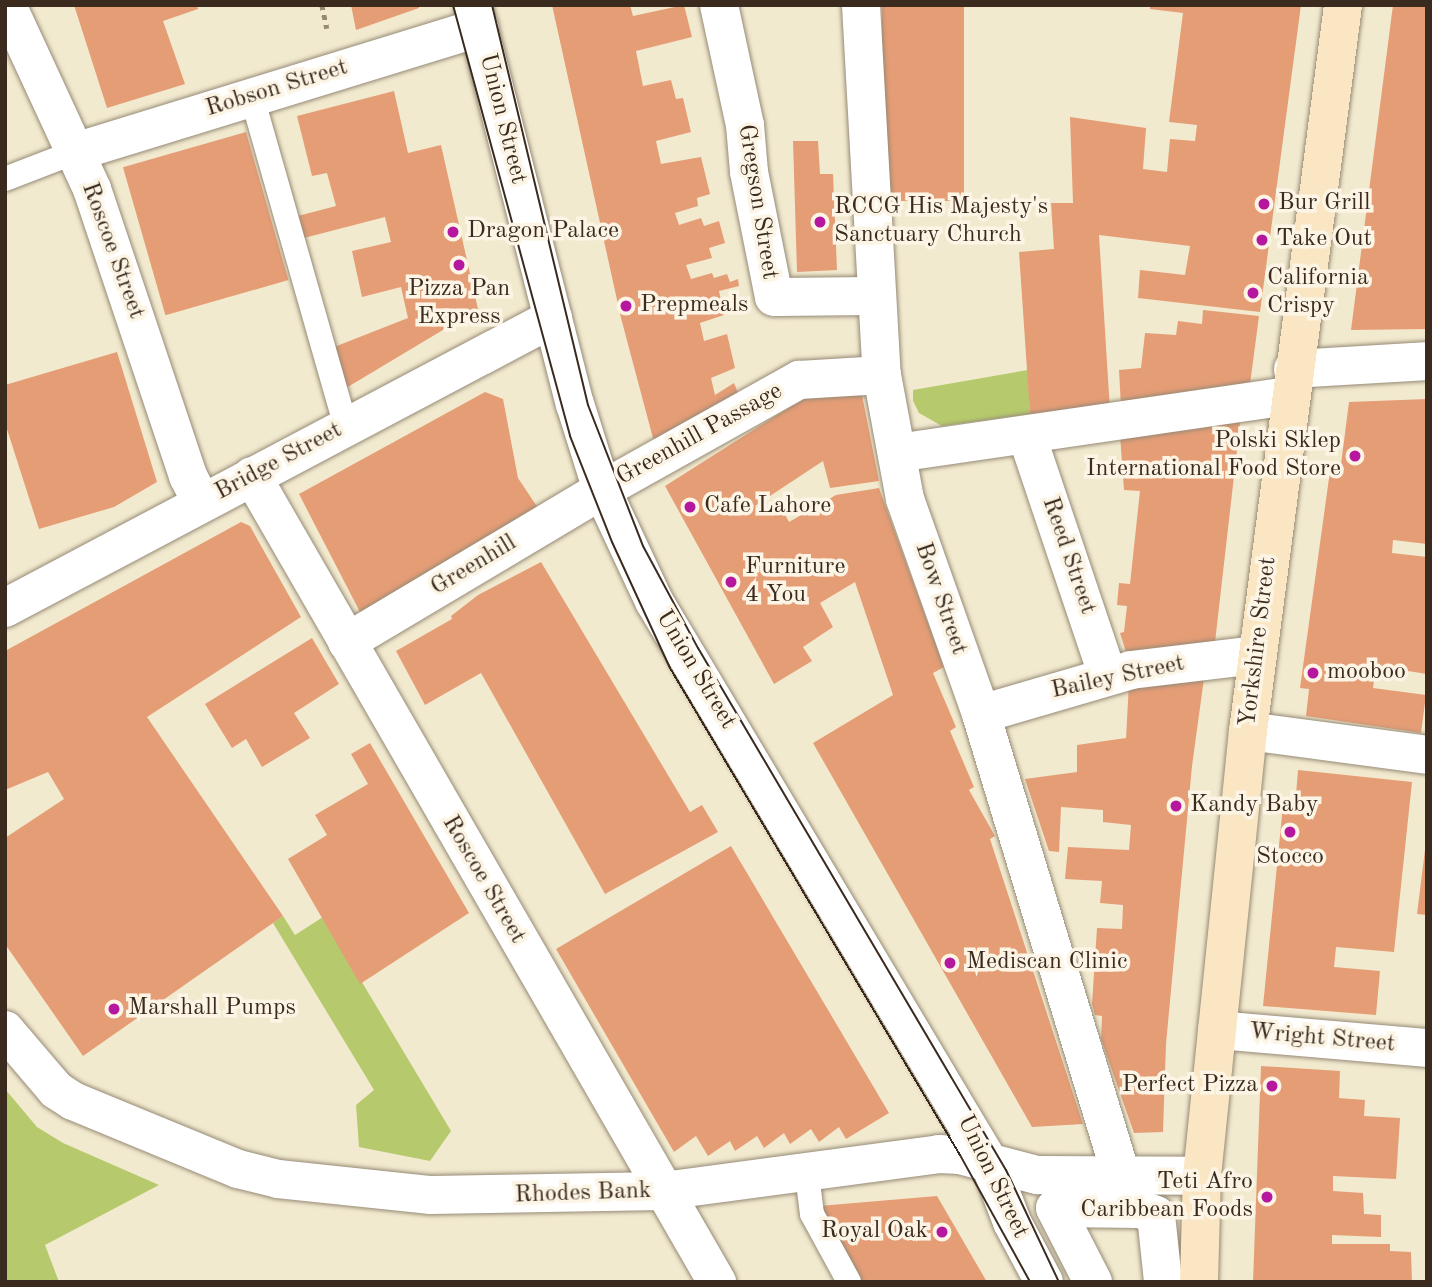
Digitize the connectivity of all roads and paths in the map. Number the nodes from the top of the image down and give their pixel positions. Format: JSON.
{"nodes":[{"id":1,"x":8,"y":5,"type":"edge"},
{"id":2,"x":322,"y":5,"type":"edge"},
{"id":3,"x":719,"y":5,"type":"edge"},
{"id":4,"x":861,"y":5,"type":"edge"},
{"id":5,"x":1343,"y":5,"type":"edge"},
{"id":6,"x":476,"y":17,"type":"edge"},
{"id":7,"x":328,"y":30,"type":"dead end"},
{"id":8,"x":252,"y":97,"type":"junction"},
{"id":9,"x":75,"y":152,"type":"junction"},
{"id":10,"x":5,"y":179,"type":"edge"},
{"id":11,"x":876,"y":296,"type":"junction"},
{"id":12,"x":553,"y":318,"type":"junction"},
{"id":13,"x":1427,"y":361,"type":"edge"},
{"id":14,"x":882,"y":375,"type":"junction"},
{"id":15,"x":1292,"y":383,"type":"junction"},
{"id":16,"x":346,"y":427,"type":"junction"},
{"id":17,"x":1027,"y":436,"type":"junction"},
{"id":18,"x":897,"y":453,"type":"junction"},
{"id":19,"x":252,"y":476,"type":"junction"},
{"id":20,"x":602,"y":490,"type":"junction"},
{"id":21,"x":201,"y":502,"type":"junction"},
{"id":22,"x":5,"y":608,"type":"edge"},
{"id":23,"x":347,"y":642,"type":"junction"},
{"id":24,"x":1257,"y":655,"type":"junction"},
{"id":25,"x":1108,"y":676,"type":"junction"},
{"id":26,"x":981,"y":714,"type":"junction"},
{"id":27,"x":1248,"y":731,"type":"junction"},
{"id":28,"x":1427,"y":755,"type":"edge"},
{"id":29,"x":5,"y":1030,"type":"edge"},
{"id":30,"x":1217,"y":1030,"type":"junction"},
{"id":31,"x":1427,"y":1048,"type":"edge"},
{"id":32,"x":990,"y":1164,"type":"junction"},
{"id":33,"x":807,"y":1174,"type":"junction"},
{"id":34,"x":1121,"y":1174,"type":"junction"},
{"id":35,"x":1202,"y":1175,"type":"junction"},
{"id":36,"x":663,"y":1191,"type":"junction"},
{"id":37,"x":717,"y":1282,"type":"edge"},
{"id":38,"x":849,"y":1282,"type":"edge"},
{"id":39,"x":1044,"y":1282,"type":"edge"},
{"id":40,"x":1093,"y":1282,"type":"edge"},
{"id":41,"x":1163,"y":1282,"type":"edge"},
{"id":42,"x":1199,"y":1282,"type":"edge"}],
"edges":[{"from":1,"to":9,"type":"street","name":"Roscoe Street"},
{"from":2,"to":7,"type":"path"},
{"from":3,"to":11,"type":"street","name":"Gregson Street"},
{"from":4,"to":11,"type":"street","name":"Bow Street"},
{"from":5,"to":15,"type":"main road","name":"Yorkshire Street"},
{"from":6,"to":8,"type":"street","name":"Robson Street"},
{"from":6,"to":12,"type":"street","name":"Union Street"},
{"from":8,"to":9,"type":"street","name":"Robson Street"},
{"from":8,"to":16,"type":"lane"},
{"from":9,"to":10,"type":"lane"},
{"from":9,"to":21,"type":"street","name":"Roscoe Street"},
{"from":11,"to":14,"type":"street","name":"Bow Street"},
{"from":12,"to":16,"type":"street","name":"Bridge Street"},
{"from":12,"to":20,"type":"street","name":"Union Street"},
{"from":13,"to":15,"type":"street"},
{"from":14,"to":18,"type":"street","name":"Bow Street"},
{"from":14,"to":20,"type":"street","name":"Greenhill Passage"},
{"from":15,"to":17,"type":"street"},
{"from":15,"to":24,"type":"main road","name":"Yorkshire Street"},
{"from":16,"to":19,"type":"street","name":"Bridge Street"},
{"from":17,"to":18,"type":"street"},
{"from":17,"to":25,"type":"street","name":"Reed Street"},
{"from":18,"to":26,"type":"street","name":"Bow Street"},
{"from":19,"to":21,"type":"street","name":"Bridge Street"},
{"from":19,"to":23,"type":"street","name":"Roscoe Street"},
{"from":20,"to":23,"type":"street","name":"Greenhill"},
{"from":20,"to":32,"type":"street","name":"Union Street"},
{"from":21,"to":22,"type":"street","name":"Bridge Street"},
{"from":23,"to":36,"type":"street","name":"Roscoe Street"},
{"from":24,"to":25,"type":"street","name":"Bailey Street"},
{"from":24,"to":27,"type":"main road","name":"Yorkshire Street"},
{"from":25,"to":26,"type":"street","name":"Bailey Street"},
{"from":26,"to":34,"type":"street","name":"Bow Street"},
{"from":27,"to":28,"type":"street"},
{"from":27,"to":30,"type":"main road","name":"Yorkshire Street"},
{"from":29,"to":36,"type":"street","name":"Rhodes Bank"},
{"from":30,"to":31,"type":"street","name":"Wright Street"},
{"from":30,"to":35,"type":"main road","name":"Yorkshire Street"},
{"from":32,"to":33,"type":"street","name":"Rhodes Bank"},
{"from":32,"to":34,"type":"street","name":"Rhodes Bank"},
{"from":32,"to":39,"type":"street","name":"Union Street"},
{"from":33,"to":36,"type":"street","name":"Rhodes Bank"},
{"from":33,"to":38,"type":"lane"},
{"from":34,"to":35,"type":"street","name":"Rhodes Bank"},
{"from":35,"to":42,"type":"main road","name":"Yorkshire Street"},
{"from":36,"to":37,"type":"street","name":"Roscoe Street"},
{"from":40,"to":41,"type":"street"}]}
